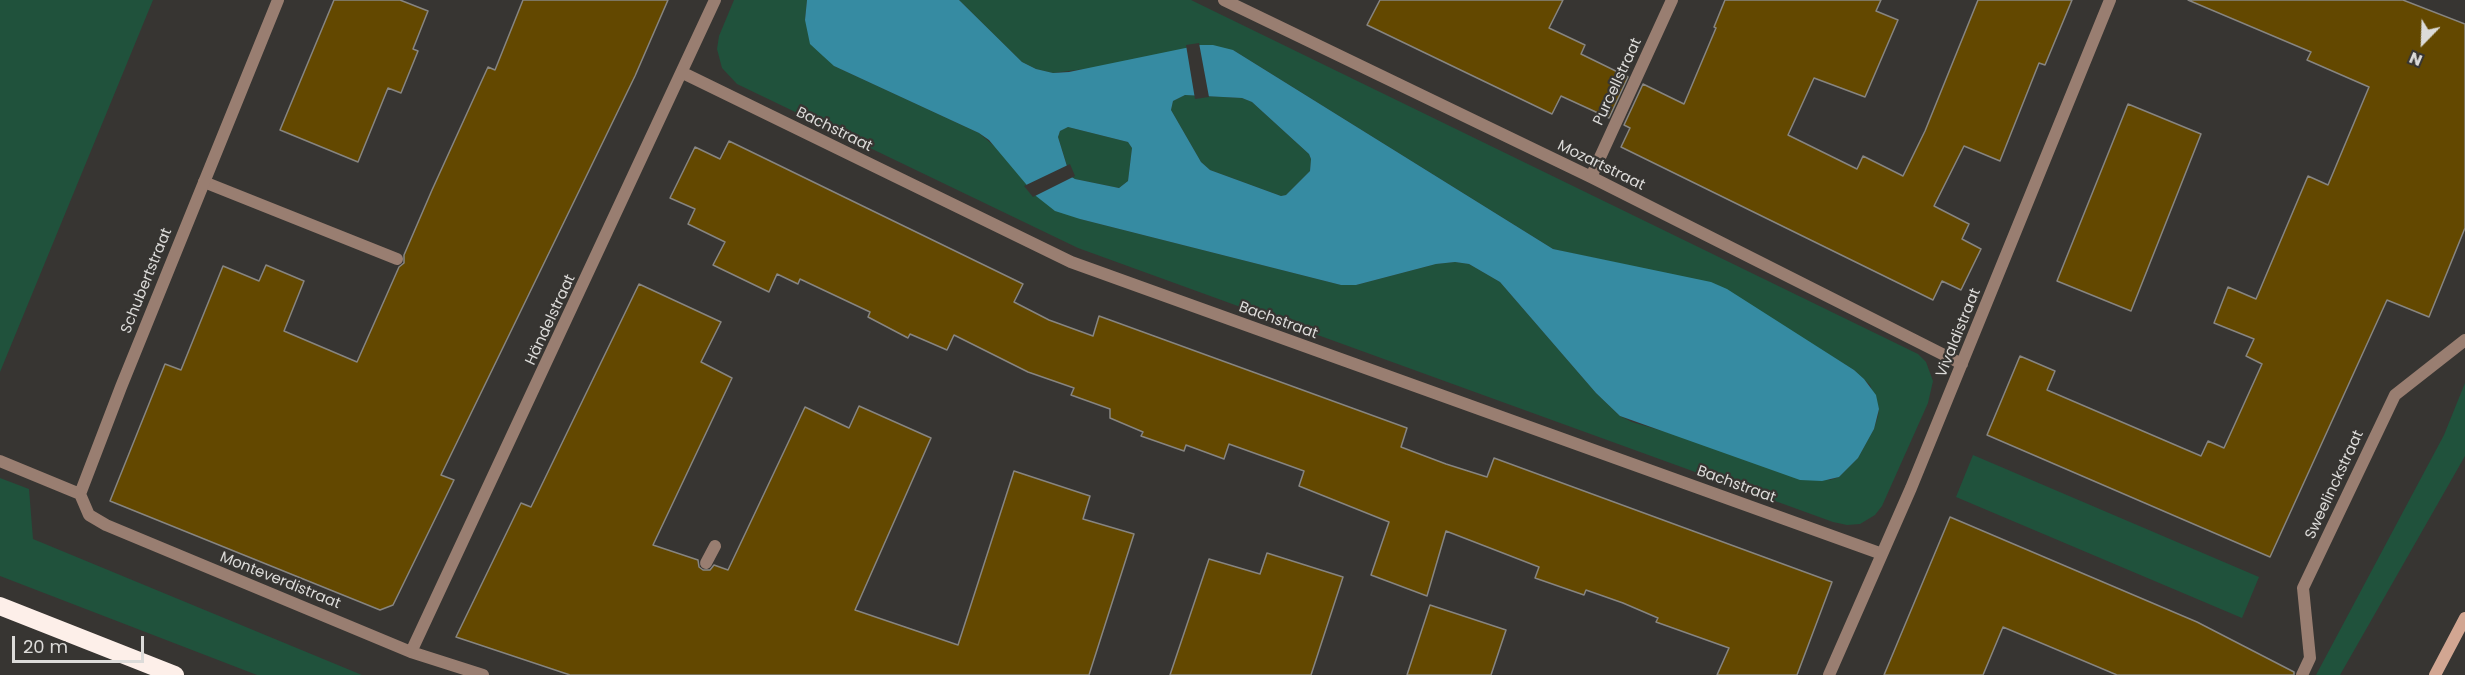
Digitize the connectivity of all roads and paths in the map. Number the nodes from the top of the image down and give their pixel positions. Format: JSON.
{"nodes":[{"id":1,"x":278,"y":0,"type":"edge"},
{"id":2,"x":715,"y":0,"type":"edge"},
{"id":3,"x":1224,"y":0,"type":"edge"},
{"id":4,"x":1672,"y":0,"type":"edge"},
{"id":5,"x":2110,"y":0,"type":"edge"},
{"id":6,"x":683,"y":73,"type":"junction"},
{"id":7,"x":1591,"y":177,"type":"junction"},
{"id":8,"x":204,"y":182,"type":"junction"},
{"id":9,"x":397,"y":259,"type":"dead end"},
{"id":10,"x":2465,"y":340,"type":"edge"},
{"id":11,"x":1962,"y":364,"type":"junction"},
{"id":12,"x":0,"y":461,"type":"edge"},
{"id":13,"x":80,"y":494,"type":"junction"},
{"id":14,"x":715,"y":546,"type":"dead end"},
{"id":15,"x":1882,"y":554,"type":"junction"},
{"id":16,"x":706,"y":563,"type":"dead end"},
{"id":17,"x":0,"y":606,"type":"edge"},
{"id":18,"x":2465,"y":618,"type":"edge"},
{"id":19,"x":411,"y":652,"type":"junction"},
{"id":20,"x":175,"y":675,"type":"edge"},
{"id":21,"x":483,"y":675,"type":"edge"},
{"id":22,"x":1828,"y":675,"type":"edge"},
{"id":23,"x":2301,"y":675,"type":"edge"},
{"id":24,"x":2435,"y":675,"type":"edge"}],
"edges":[{"from":1,"to":8,"type":"street","name":"Schubertstraat"},
{"from":2,"to":6,"type":"street","name":"Händelstraat"},
{"from":3,"to":7,"type":"street","name":"Mozartstraat"},
{"from":4,"to":7,"type":"street","name":"Purcellstraat"},
{"from":5,"to":11,"type":"street","name":"Vivaldistraat"},
{"from":6,"to":15,"type":"street","name":"Bachstraat"},
{"from":6,"to":19,"type":"street","name":"Händelstraat"},
{"from":7,"to":11,"type":"street","name":"Mozartstraat"},
{"from":8,"to":9,"type":"street"},
{"from":8,"to":13,"type":"street","name":"Schubertstraat"},
{"from":10,"to":23,"type":"street","name":"Sweelinckstraat"},
{"from":11,"to":15,"type":"street","name":"Vivaldistraat"},
{"from":12,"to":13,"type":"street"},
{"from":13,"to":19,"type":"street","name":"Monteverdistraat"},
{"from":14,"to":16,"type":"street"},
{"from":15,"to":22,"type":"street","name":"Vivaldistraat"},
{"from":17,"to":20,"type":"highway"},
{"from":18,"to":24,"type":"main road"},
{"from":19,"to":21,"type":"street","name":"Monteverdistraat"}]}
